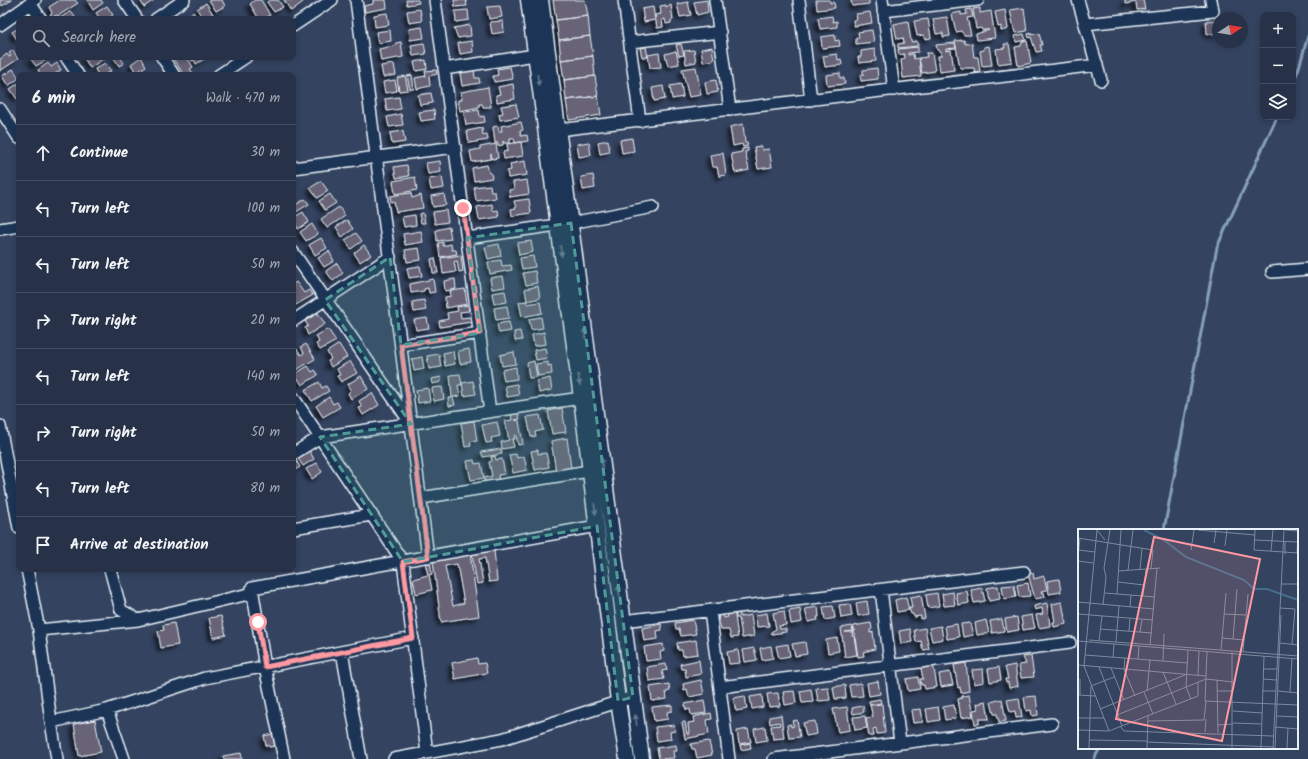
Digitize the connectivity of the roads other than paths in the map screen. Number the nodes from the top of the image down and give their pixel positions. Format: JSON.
{"nodes":[{"id":1,"x":124,"y":0,"type":"edge"},
{"id":2,"x":184,"y":0,"type":"edge"},
{"id":3,"x":332,"y":0,"type":"edge"},
{"id":4,"x":356,"y":0,"type":"edge"},
{"id":5,"x":435,"y":0,"type":"edge"},
{"id":6,"x":528,"y":0,"type":"edge"},
{"id":7,"x":541,"y":0,"type":"edge"},
{"id":8,"x":624,"y":0,"type":"edge"},
{"id":9,"x":715,"y":0,"type":"edge"},
{"id":10,"x":799,"y":0,"type":"edge"},
{"id":11,"x":978,"y":0,"type":"edge"},
{"id":12,"x":1078,"y":0,"type":"edge"},
{"id":13,"x":1211,"y":0,"type":"edge"},
{"id":14,"x":32,"y":1,"type":"edge"},
{"id":15,"x":964,"y":1,"type":"edge"},
{"id":16,"x":883,"y":5,"type":"edge"},
{"id":17,"x":40,"y":16,"type":"edge"},
{"id":18,"x":135,"y":16,"type":"edge"},
{"id":19,"x":160,"y":16,"type":"edge"},
{"id":20,"x":296,"y":24,"type":"edge"},
{"id":21,"x":1085,"y":24,"type":"junction"},
{"id":22,"x":0,"y":25,"type":"edge"},
{"id":23,"x":720,"y":32,"type":"junction"},
{"id":24,"x":630,"y":42,"type":"junction"},
{"id":25,"x":535,"y":55,"type":"junction"},
{"id":26,"x":68,"y":60,"type":"edge"},
{"id":27,"x":164,"y":60,"type":"edge"},
{"id":28,"x":242,"y":60,"type":"edge"},
{"id":29,"x":1097,"y":66,"type":"junction"},
{"id":30,"x":444,"y":69,"type":"junction"},
{"id":31,"x":76,"y":72,"type":"edge"},
{"id":32,"x":172,"y":72,"type":"edge"},
{"id":33,"x":224,"y":72,"type":"edge"},
{"id":34,"x":1101,"y":80,"type":"dead end"},
{"id":35,"x":894,"y":90,"type":"junction"},
{"id":36,"x":811,"y":100,"type":"junction"},
{"id":37,"x":0,"y":109,"type":"edge"},
{"id":38,"x":730,"y":110,"type":"junction"},
{"id":39,"x":640,"y":121,"type":"junction"},
{"id":40,"x":558,"y":130,"type":"junction"},
{"id":41,"x":16,"y":133,"type":"edge"},
{"id":42,"x":455,"y":147,"type":"junction"},
{"id":43,"x":377,"y":158,"type":"junction"},
{"id":44,"x":296,"y":168,"type":"edge"},
{"id":45,"x":653,"y":207,"type":"dead end"},
{"id":46,"x":564,"y":224,"type":"junction"},
{"id":47,"x":16,"y":226,"type":"edge"},
{"id":48,"x":0,"y":229,"type":"edge"},
{"id":49,"x":467,"y":238,"type":"junction"},
{"id":50,"x":296,"y":256,"type":"edge"},
{"id":51,"x":390,"y":257,"type":"junction"},
{"id":52,"x":1308,"y":269,"type":"edge"},
{"id":53,"x":1272,"y":272,"type":"dead end"},
{"id":54,"x":325,"y":300,"type":"junction"},
{"id":55,"x":296,"y":319,"type":"edge"},
{"id":56,"x":480,"y":333,"type":"junction"},
{"id":57,"x":401,"y":345,"type":"junction"},
{"id":58,"x":581,"y":398,"type":"junction"},
{"id":59,"x":296,"y":401,"type":"edge"},
{"id":60,"x":490,"y":412,"type":"junction"},
{"id":61,"x":411,"y":424,"type":"junction"},
{"id":62,"x":0,"y":426,"type":"edge"},
{"id":63,"x":320,"y":437,"type":"junction"},
{"id":64,"x":296,"y":452,"type":"edge"},
{"id":65,"x":589,"y":471,"type":"junction"},
{"id":66,"x":421,"y":498,"type":"junction"},
{"id":67,"x":16,"y":512,"type":"edge"},
{"id":68,"x":371,"y":514,"type":"junction"},
{"id":69,"x":597,"y":526,"type":"junction"},
{"id":70,"x":296,"y":527,"type":"edge"},
{"id":71,"x":428,"y":557,"type":"junction"},
{"id":72,"x":403,"y":562,"type":"junction"},
{"id":73,"x":28,"y":572,"type":"edge"},
{"id":74,"x":111,"y":572,"type":"edge"},
{"id":75,"x":1024,"y":572,"type":"dead end"},
{"id":76,"x":881,"y":590,"type":"junction"},
{"id":77,"x":253,"y":593,"type":"junction"},
{"id":78,"x":710,"y":611,"type":"junction"},
{"id":79,"x":138,"y":620,"type":"junction"},
{"id":80,"x":623,"y":621,"type":"junction"},
{"id":81,"x":39,"y":630,"type":"junction"},
{"id":82,"x":413,"y":638,"type":"junction"},
{"id":83,"x":1070,"y":643,"type":"dead end"},
{"id":84,"x":342,"y":652,"type":"junction"},
{"id":85,"x":890,"y":666,"type":"junction"},
{"id":86,"x":265,"y":667,"type":"junction"},
{"id":87,"x":720,"y":687,"type":"junction"},
{"id":88,"x":633,"y":697,"type":"junction"},
{"id":89,"x":618,"y":701,"type":"junction"},
{"id":90,"x":107,"y":710,"type":"junction"},
{"id":91,"x":51,"y":722,"type":"junction"},
{"id":92,"x":1052,"y":724,"type":"dead end"},
{"id":93,"x":900,"y":743,"type":"junction"},
{"id":94,"x":427,"y":753,"type":"junction"},
{"id":95,"x":58,"y":759,"type":"edge"},
{"id":96,"x":124,"y":759,"type":"edge"},
{"id":97,"x":284,"y":759,"type":"edge"},
{"id":98,"x":361,"y":759,"type":"edge"},
{"id":99,"x":394,"y":759,"type":"edge"},
{"id":100,"x":627,"y":759,"type":"edge"},
{"id":101,"x":642,"y":759,"type":"edge"},
{"id":102,"x":729,"y":759,"type":"edge"},
{"id":103,"x":774,"y":759,"type":"edge"}],
"edges":[{"from":1,"to":18,"type":"street"},
{"from":2,"to":19,"type":"street"},
{"from":3,"to":20,"type":"street"},
{"from":4,"to":43,"type":"street"},
{"from":5,"to":30,"type":"street"},
{"from":6,"to":25,"type":"street"},
{"from":7,"to":40,"type":"street"},
{"from":8,"to":24,"type":"street"},
{"from":9,"to":23,"type":"street"},
{"from":10,"to":36,"type":"street"},
{"from":11,"to":15,"type":"street"},
{"from":12,"to":21,"type":"street"},
{"from":13,"to":21,"type":"street"},
{"from":14,"to":17,"type":"street"},
{"from":14,"to":22,"type":"street"},
{"from":15,"to":16,"type":"street"},
{"from":16,"to":35,"type":"street"},
{"from":21,"to":29,"type":"street"},
{"from":23,"to":24,"type":"street"},
{"from":23,"to":38,"type":"street"},
{"from":24,"to":39,"type":"street"},
{"from":25,"to":30,"type":"street"},
{"from":25,"to":46,"type":"street","one_way":true},
{"from":26,"to":31,"type":"street"},
{"from":27,"to":32,"type":"street"},
{"from":28,"to":33,"type":"street"},
{"from":29,"to":34,"type":"street"},
{"from":29,"to":35,"type":"street"},
{"from":30,"to":42,"type":"street"},
{"from":35,"to":36,"type":"street"},
{"from":36,"to":38,"type":"street"},
{"from":37,"to":41,"type":"street"},
{"from":38,"to":39,"type":"street"},
{"from":39,"to":40,"type":"street"},
{"from":40,"to":46,"type":"street"},
{"from":42,"to":43,"type":"street"},
{"from":42,"to":49,"type":"street"},
{"from":43,"to":44,"type":"street"},
{"from":43,"to":51,"type":"street"},
{"from":45,"to":46,"type":"street"},
{"from":46,"to":49,"type":"street"},
{"from":46,"to":58,"type":"street","one_way":true},
{"from":80,"to":46,"type":"street","one_way":true},
{"from":47,"to":48,"type":"street"},
{"from":49,"to":56,"type":"street"},
{"from":50,"to":54,"type":"street"},
{"from":51,"to":54,"type":"street"},
{"from":51,"to":57,"type":"street"},
{"from":52,"to":53,"type":"street"},
{"from":54,"to":55,"type":"street"},
{"from":54,"to":61,"type":"street"},
{"from":56,"to":57,"type":"street"},
{"from":56,"to":60,"type":"street"},
{"from":57,"to":61,"type":"street"},
{"from":58,"to":60,"type":"street"},
{"from":58,"to":65,"type":"street"},
{"from":59,"to":63,"type":"street"},
{"from":60,"to":61,"type":"street"},
{"from":61,"to":63,"type":"street"},
{"from":61,"to":66,"type":"street"},
{"from":62,"to":67,"type":"street"},
{"from":63,"to":64,"type":"street"},
{"from":63,"to":68,"type":"street"},
{"from":65,"to":66,"type":"street"},
{"from":65,"to":69,"type":"street","one_way":true},
{"from":66,"to":71,"type":"street"},
{"from":68,"to":70,"type":"street"},
{"from":68,"to":72,"type":"street"},
{"from":69,"to":71,"type":"street"},
{"from":69,"to":89,"type":"street"},
{"from":71,"to":72,"type":"street"},
{"from":72,"to":77,"type":"street"},
{"from":72,"to":82,"type":"street"},
{"from":73,"to":81,"type":"street"},
{"from":74,"to":79,"type":"street"},
{"from":75,"to":76,"type":"street"},
{"from":76,"to":78,"type":"street"},
{"from":76,"to":85,"type":"street"},
{"from":77,"to":79,"type":"street"},
{"from":77,"to":86,"type":"street"},
{"from":78,"to":80,"type":"street"},
{"from":78,"to":87,"type":"street"},
{"from":79,"to":81,"type":"street"},
{"from":80,"to":88,"type":"street"},
{"from":81,"to":91,"type":"street"},
{"from":82,"to":84,"type":"street"},
{"from":82,"to":94,"type":"street"},
{"from":83,"to":85,"type":"street"},
{"from":84,"to":86,"type":"street"},
{"from":84,"to":98,"type":"street"},
{"from":85,"to":87,"type":"street"},
{"from":85,"to":93,"type":"street"},
{"from":86,"to":90,"type":"street"},
{"from":86,"to":97,"type":"street"},
{"from":87,"to":102,"type":"street"},
{"from":88,"to":89,"type":"street"},
{"from":101,"to":88,"type":"street","one_way":true},
{"from":89,"to":94,"type":"street"},
{"from":89,"to":100,"type":"street"},
{"from":90,"to":91,"type":"street"},
{"from":90,"to":96,"type":"street"},
{"from":91,"to":95,"type":"street"},
{"from":92,"to":93,"type":"street"},
{"from":93,"to":103,"type":"street"},
{"from":94,"to":99,"type":"street"}]}
